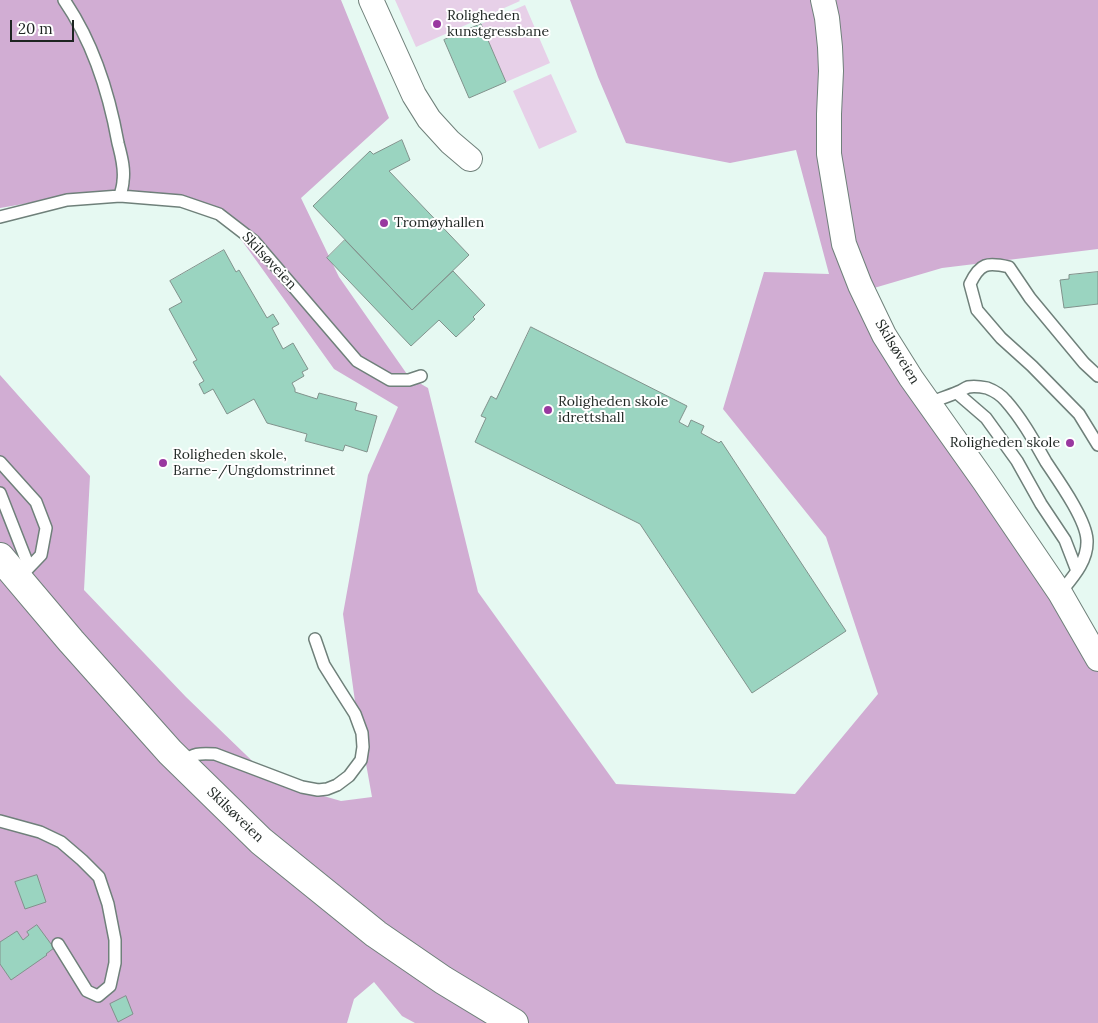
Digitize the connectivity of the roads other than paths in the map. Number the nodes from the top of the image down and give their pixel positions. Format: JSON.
{"nodes":[{"id":1,"x":64,"y":0,"type":"edge"},
{"id":2,"x":371,"y":0,"type":"edge"},
{"id":3,"x":823,"y":0,"type":"edge"},
{"id":4,"x":470,"y":159,"type":"dead end"},
{"id":5,"x":120,"y":196,"type":"junction"},
{"id":6,"x":0,"y":217,"type":"edge"},
{"id":7,"x":422,"y":376,"type":"dead end"},
{"id":8,"x":1098,"y":376,"type":"edge"},
{"id":9,"x":957,"y":393,"type":"junction"},
{"id":10,"x":929,"y":403,"type":"junction"},
{"id":11,"x":1098,"y":446,"type":"edge"},
{"id":12,"x":0,"y":462,"type":"edge"},
{"id":13,"x":0,"y":493,"type":"edge"},
{"id":14,"x":0,"y":557,"type":"edge"},
{"id":15,"x":1077,"y":571,"type":"junction"},
{"id":16,"x":24,"y":573,"type":"junction"},
{"id":17,"x":1060,"y":593,"type":"junction"},
{"id":18,"x":316,"y":639,"type":"dead end"},
{"id":19,"x":1098,"y":659,"type":"edge"},
{"id":20,"x":181,"y":763,"type":"junction"},
{"id":21,"x":0,"y":821,"type":"edge"},
{"id":22,"x":58,"y":944,"type":"dead end"},
{"id":23,"x":514,"y":1023,"type":"edge"}],
"edges":[{"from":1,"to":5,"type":"lane"},
{"from":2,"to":4,"type":"street"},
{"from":3,"to":10,"type":"street","name":"Skilsøveien"},
{"from":5,"to":6,"type":"lane","name":"Skilsøveien"},
{"from":5,"to":7,"type":"lane","name":"Skilsøveien"},
{"from":8,"to":11,"type":"lane"},
{"from":9,"to":10,"type":"lane"},
{"from":9,"to":15,"type":"lane"},
{"from":9,"to":15,"type":"lane"},
{"from":10,"to":17,"type":"street","name":"Skilsøveien"},
{"from":12,"to":16,"type":"lane"},
{"from":13,"to":16,"type":"lane"},
{"from":14,"to":16,"type":"main road","name":"Skilsøveien"},
{"from":15,"to":17,"type":"lane"},
{"from":16,"to":20,"type":"main road","name":"Skilsøveien"},
{"from":17,"to":19,"type":"street","name":"Skilsøveien"},
{"from":18,"to":20,"type":"lane"},
{"from":20,"to":23,"type":"main road","name":"Skilsøveien"},
{"from":21,"to":22,"type":"lane"}]}
